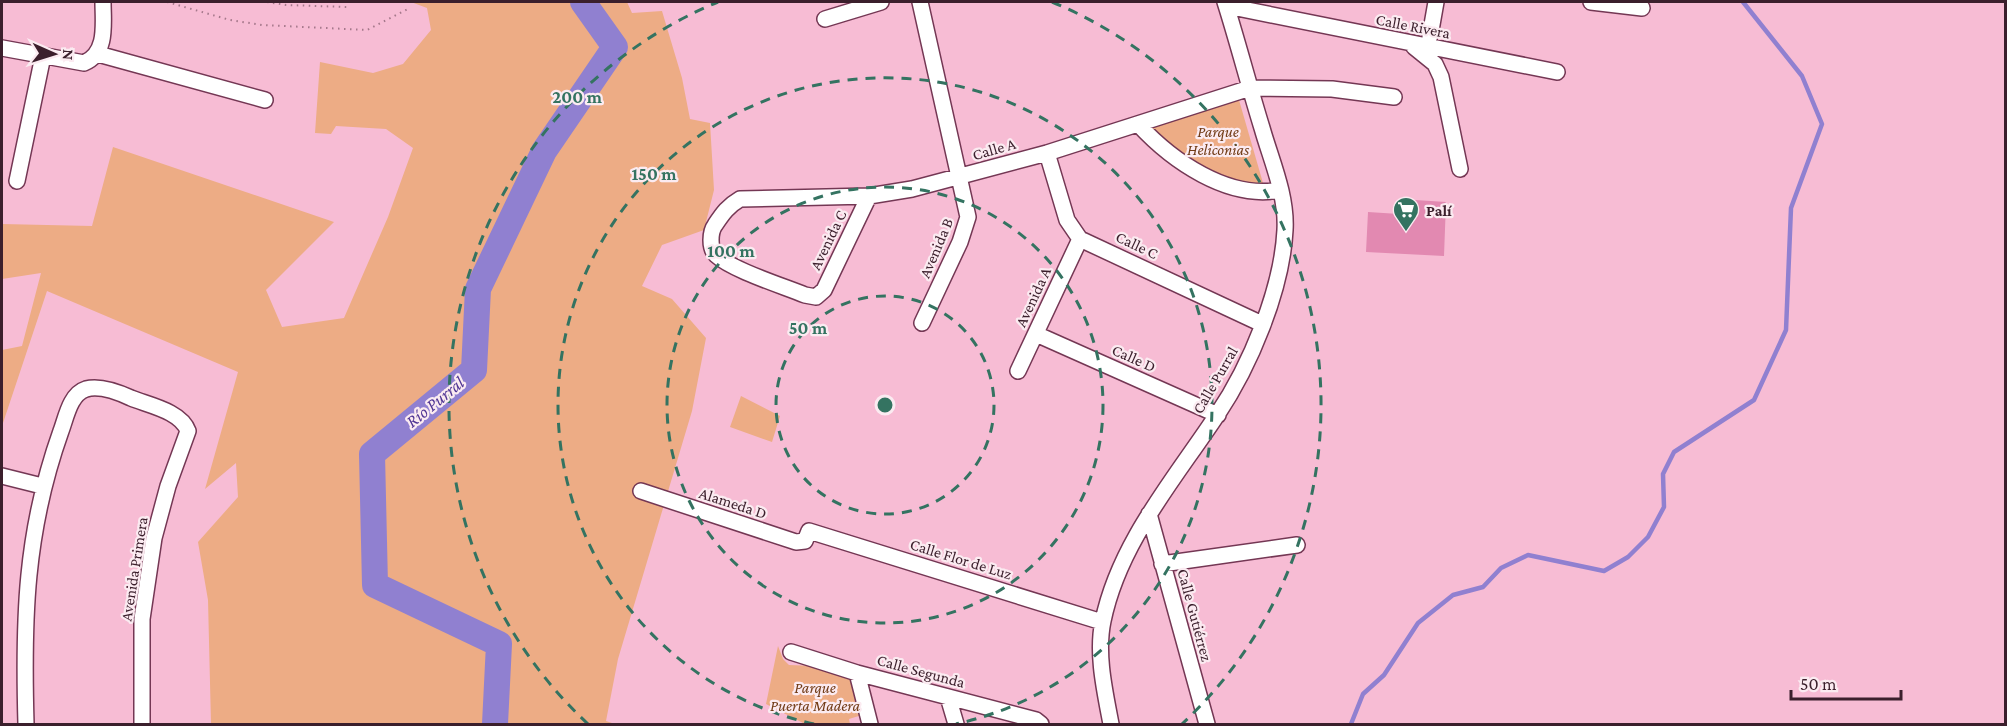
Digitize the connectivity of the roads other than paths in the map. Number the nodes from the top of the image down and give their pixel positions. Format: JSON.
{"nodes":[{"id":1,"x":104,"y":2,"type":"edge"},
{"id":2,"x":881,"y":2,"type":"edge"},
{"id":3,"x":920,"y":2,"type":"edge"},
{"id":4,"x":1436,"y":2,"type":"edge"},
{"id":5,"x":1591,"y":2,"type":"edge"},
{"id":6,"x":1226,"y":4,"type":"edge"},
{"id":7,"x":1642,"y":8,"type":"dead end"},
{"id":8,"x":825,"y":19,"type":"dead end"},
{"id":9,"x":1430,"y":36,"type":"dead end"},
{"id":10,"x":1412,"y":45,"type":"junction"},
{"id":11,"x":2,"y":48,"type":"edge"},
{"id":12,"x":98,"y":54,"type":"junction"},
{"id":13,"x":43,"y":56,"type":"junction"},
{"id":14,"x":1557,"y":72,"type":"dead end"},
{"id":15,"x":1250,"y":88,"type":"junction"},
{"id":16,"x":1394,"y":97,"type":"dead end"},
{"id":17,"x":265,"y":100,"type":"dead end"},
{"id":18,"x":1138,"y":124,"type":"junction"},
{"id":19,"x":1047,"y":153,"type":"junction"},
{"id":20,"x":1460,"y":169,"type":"dead end"},
{"id":21,"x":960,"y":178,"type":"junction"},
{"id":22,"x":17,"y":181,"type":"dead end"},
{"id":23,"x":1280,"y":190,"type":"junction"},
{"id":24,"x":869,"y":196,"type":"junction"},
{"id":25,"x":1080,"y":239,"type":"junction"},
{"id":26,"x":714,"y":254,"type":"joint"},
{"id":27,"x":922,"y":323,"type":"dead end"},
{"id":28,"x":1262,"y":324,"type":"junction"},
{"id":29,"x":1036,"y":334,"type":"junction"},
{"id":30,"x":1018,"y":371,"type":"dead end"},
{"id":31,"x":1218,"y":415,"type":"junction"},
{"id":32,"x":2,"y":476,"type":"edge"},
{"id":33,"x":42,"y":486,"type":"junction"},
{"id":34,"x":641,"y":491,"type":"dead end"},
{"id":35,"x":1149,"y":514,"type":"junction"},
{"id":36,"x":809,"y":531,"type":"joint"},
{"id":37,"x":1297,"y":545,"type":"dead end"},
{"id":38,"x":1162,"y":564,"type":"junction"},
{"id":39,"x":1102,"y":622,"type":"junction"},
{"id":40,"x":791,"y":652,"type":"dead end"},
{"id":41,"x":857,"y":673,"type":"junction"},
{"id":42,"x":948,"y":697,"type":"junction"},
{"id":43,"x":26,"y":724,"type":"edge"},
{"id":44,"x":142,"y":724,"type":"edge"},
{"id":45,"x":870,"y":724,"type":"edge"},
{"id":46,"x":956,"y":724,"type":"edge"},
{"id":47,"x":1041,"y":724,"type":"edge"},
{"id":48,"x":1111,"y":724,"type":"edge"},
{"id":49,"x":1207,"y":724,"type":"edge"}],
"edges":[{"from":1,"to":12,"type":"street"},
{"from":2,"to":8,"type":"street"},
{"from":3,"to":21,"type":"street","name":"Avenida B"},
{"from":4,"to":9,"type":"street"},
{"from":5,"to":7,"type":"street"},
{"from":6,"to":10,"type":"street","name":"Calle Rivera"},
{"from":6,"to":15,"type":"street","name":"Calle Purral"},
{"from":10,"to":14,"type":"street","name":"Calle Rivera"},
{"from":10,"to":20,"type":"street"},
{"from":11,"to":13,"type":"street"},
{"from":12,"to":13,"type":"street"},
{"from":12,"to":17,"type":"street"},
{"from":13,"to":22,"type":"street"},
{"from":15,"to":16,"type":"street","name":"Calle A"},
{"from":15,"to":18,"type":"street","name":"Calle A"},
{"from":15,"to":23,"type":"street","name":"Calle Purral"},
{"from":18,"to":19,"type":"street","name":"Calle A"},
{"from":18,"to":23,"type":"street"},
{"from":19,"to":21,"type":"street","name":"Calle A"},
{"from":19,"to":25,"type":"street"},
{"from":21,"to":24,"type":"street","name":"Calle A"},
{"from":21,"to":27,"type":"street","name":"Avenida B"},
{"from":23,"to":28,"type":"street","name":"Calle Purral"},
{"from":24,"to":26,"type":"street","name":"Calle A"},
{"from":24,"to":26,"type":"street","name":"Avenida C"},
{"from":25,"to":28,"type":"street","name":"Calle C"},
{"from":25,"to":29,"type":"street","name":"Avenida A"},
{"from":28,"to":31,"type":"street","name":"Calle Purral"},
{"from":29,"to":30,"type":"street","name":"Avenida A"},
{"from":29,"to":31,"type":"street","name":"Calle D"},
{"from":31,"to":35,"type":"street","name":"Calle Purral"},
{"from":32,"to":33,"type":"street"},
{"from":33,"to":43,"type":"street"},
{"from":33,"to":44,"type":"street","name":"Avenida Primera"},
{"from":34,"to":36,"type":"street","name":"Alameda D"},
{"from":35,"to":38,"type":"street","name":"Calle Gutiérrez"},
{"from":35,"to":39,"type":"street","name":"Calle Purral"},
{"from":36,"to":39,"type":"street","name":"Calle Flor de Luz"},
{"from":37,"to":38,"type":"street"},
{"from":38,"to":49,"type":"street","name":"Calle Gutiérrez"},
{"from":39,"to":48,"type":"street","name":"Calle Purral"},
{"from":40,"to":41,"type":"street","name":"Calle Segunda"},
{"from":41,"to":42,"type":"street","name":"Calle Segunda"},
{"from":41,"to":45,"type":"street"},
{"from":42,"to":46,"type":"street"},
{"from":42,"to":47,"type":"street","name":"Calle Segunda"}]}
